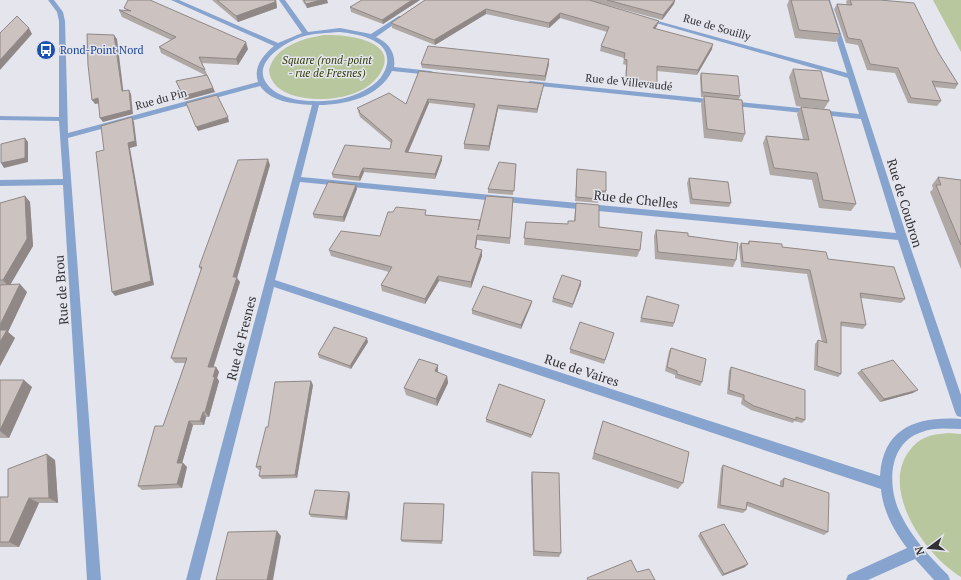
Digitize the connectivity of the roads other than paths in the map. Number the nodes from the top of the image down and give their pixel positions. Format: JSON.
{"nodes":[{"id":1,"x":51,"y":0,"type":"edge"},
{"id":2,"x":174,"y":0,"type":"edge"},
{"id":3,"x":282,"y":0,"type":"edge"},
{"id":4,"x":827,"y":0,"type":"edge"},
{"id":5,"x":409,"y":12,"type":"edge"},
{"id":6,"x":638,"y":17,"type":"edge"},
{"id":7,"x":306,"y":34,"type":"junction"},
{"id":8,"x":371,"y":37,"type":"junction"},
{"id":9,"x":278,"y":45,"type":"junction"},
{"id":10,"x":390,"y":69,"type":"junction"},
{"id":11,"x":439,"y":74,"type":"edge"},
{"id":12,"x":852,"y":76,"type":"junction"},
{"id":13,"x":518,"y":82,"type":"edge"},
{"id":14,"x":262,"y":83,"type":"junction"},
{"id":15,"x":316,"y":104,"type":"junction"},
{"id":16,"x":0,"y":118,"type":"edge"},
{"id":17,"x":865,"y":118,"type":"junction"},
{"id":18,"x":64,"y":119,"type":"junction"},
{"id":19,"x":65,"y":136,"type":"junction"},
{"id":20,"x":296,"y":179,"type":"junction"},
{"id":21,"x":68,"y":182,"type":"junction"},
{"id":22,"x":0,"y":183,"type":"edge"},
{"id":23,"x":902,"y":237,"type":"junction"},
{"id":24,"x":270,"y":282,"type":"junction"},
{"id":25,"x":961,"y":412,"type":"edge"},
{"id":26,"x":961,"y":424,"type":"edge"},
{"id":27,"x":885,"y":484,"type":"junction"},
{"id":28,"x":916,"y":551,"type":"junction"},
{"id":29,"x":94,"y":580,"type":"edge"},
{"id":30,"x":193,"y":580,"type":"edge"},
{"id":31,"x":853,"y":580,"type":"edge"},
{"id":32,"x":943,"y":580,"type":"edge"}],
"edges":[{"from":1,"to":18,"type":"street","name":"Rue de Brou"},
{"from":2,"to":9,"type":"street"},
{"from":3,"to":7,"type":"street"},
{"from":4,"to":12,"type":"street","name":"Rue de Coubron"},
{"from":5,"to":8,"type":"street"},
{"from":6,"to":12,"type":"street","name":"Rue de Souilly"},
{"from":7,"to":8,"type":"street"},
{"from":7,"to":9,"type":"street"},
{"from":8,"to":10,"type":"street"},
{"from":9,"to":14,"type":"street"},
{"from":10,"to":11,"type":"street"},
{"from":10,"to":15,"type":"street"},
{"from":12,"to":17,"type":"street","name":"Rue de Coubron"},
{"from":13,"to":17,"type":"street","name":"Rue de Villevaudé"},
{"from":14,"to":15,"type":"street"},
{"from":14,"to":19,"type":"street","name":"Rue du Pin"},
{"from":15,"to":20,"type":"street","name":"Rue de Fresnes"},
{"from":16,"to":18,"type":"street"},
{"from":17,"to":23,"type":"street","name":"Rue de Coubron"},
{"from":18,"to":19,"type":"street","name":"Rue de Brou"},
{"from":19,"to":21,"type":"street","name":"Rue de Brou"},
{"from":20,"to":23,"type":"street","name":"Rue de Chelles"},
{"from":20,"to":24,"type":"street","name":"Rue de Fresnes"},
{"from":21,"to":22,"type":"street"},
{"from":21,"to":29,"type":"street","name":"Rue de Brou"},
{"from":23,"to":25,"type":"street","name":"Rue de Coubron"},
{"from":24,"to":27,"type":"street","name":"Rue de Vaires"},
{"from":24,"to":30,"type":"street","name":"Rue de Fresnes"},
{"from":26,"to":27,"type":"street"},
{"from":27,"to":28,"type":"street"},
{"from":28,"to":31,"type":"street"},
{"from":28,"to":32,"type":"street"}]}
